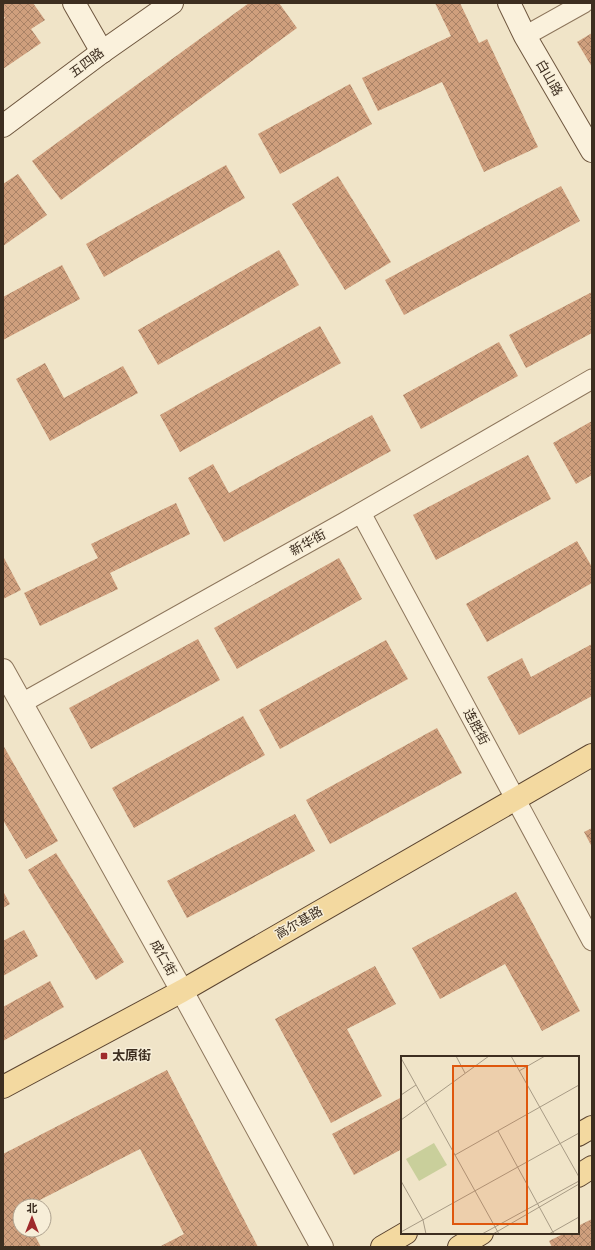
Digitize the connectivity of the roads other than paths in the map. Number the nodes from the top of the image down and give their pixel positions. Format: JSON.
{"nodes":[{"id":1,"x":74,"y":3,"type":"edge"},
{"id":2,"x":172,"y":3,"type":"edge"},
{"id":3,"x":509,"y":3,"type":"edge"},
{"id":4,"x":584,"y":3,"type":"edge"},
{"id":5,"x":525,"y":36,"type":"junction"},
{"id":6,"x":102,"y":52,"type":"junction"},
{"id":7,"x":3,"y":126,"type":"edge"},
{"id":8,"x":592,"y":151,"type":"edge"},
{"id":9,"x":592,"y":379,"type":"edge"},
{"id":10,"x":360,"y":513,"type":"junction"},
{"id":11,"x":3,"y":670,"type":"edge"},
{"id":12,"x":22,"y":703,"type":"junction"},
{"id":13,"x":592,"y":755,"type":"edge"},
{"id":14,"x":515,"y":798,"type":"junction"},
{"id":15,"x":592,"y":941,"type":"edge"},
{"id":16,"x":182,"y":991,"type":"junction"},
{"id":17,"x":3,"y":1087,"type":"edge"},
{"id":18,"x":592,"y":1127,"type":"edge"},
{"id":19,"x":579,"y":1134,"type":"edge"},
{"id":20,"x":592,"y":1167,"type":"edge"},
{"id":21,"x":579,"y":1175,"type":"edge"},
{"id":22,"x":404,"y":1234,"type":"edge"},
{"id":23,"x":480,"y":1234,"type":"edge"},
{"id":24,"x":322,"y":1247,"type":"edge"},
{"id":25,"x":382,"y":1247,"type":"edge"},
{"id":26,"x":459,"y":1247,"type":"edge"}],
"edges":[{"from":1,"to":6,"type":"street"},
{"from":2,"to":6,"type":"street","name":"五四路"},
{"from":3,"to":5,"type":"street","name":"白山路"},
{"from":4,"to":5,"type":"street"},
{"from":5,"to":8,"type":"street","name":"白山路"},
{"from":6,"to":7,"type":"street","name":"五四路"},
{"from":9,"to":10,"type":"street","name":"新华街"},
{"from":10,"to":12,"type":"street","name":"新华街"},
{"from":10,"to":14,"type":"street","name":"连胜街"},
{"from":11,"to":12,"type":"street","name":"成仁街"},
{"from":12,"to":16,"type":"street","name":"成仁街"},
{"from":13,"to":14,"type":"main road","name":"高尔基路"},
{"from":14,"to":15,"type":"street","name":"连胜街"},
{"from":14,"to":16,"type":"main road","name":"高尔基路"},
{"from":16,"to":17,"type":"main road","name":"高尔基路"},
{"from":16,"to":24,"type":"street","name":"成仁街"},
{"from":18,"to":19,"type":"main road"},
{"from":20,"to":21,"type":"main road"},
{"from":22,"to":25,"type":"main road"},
{"from":23,"to":26,"type":"main road"}]}
